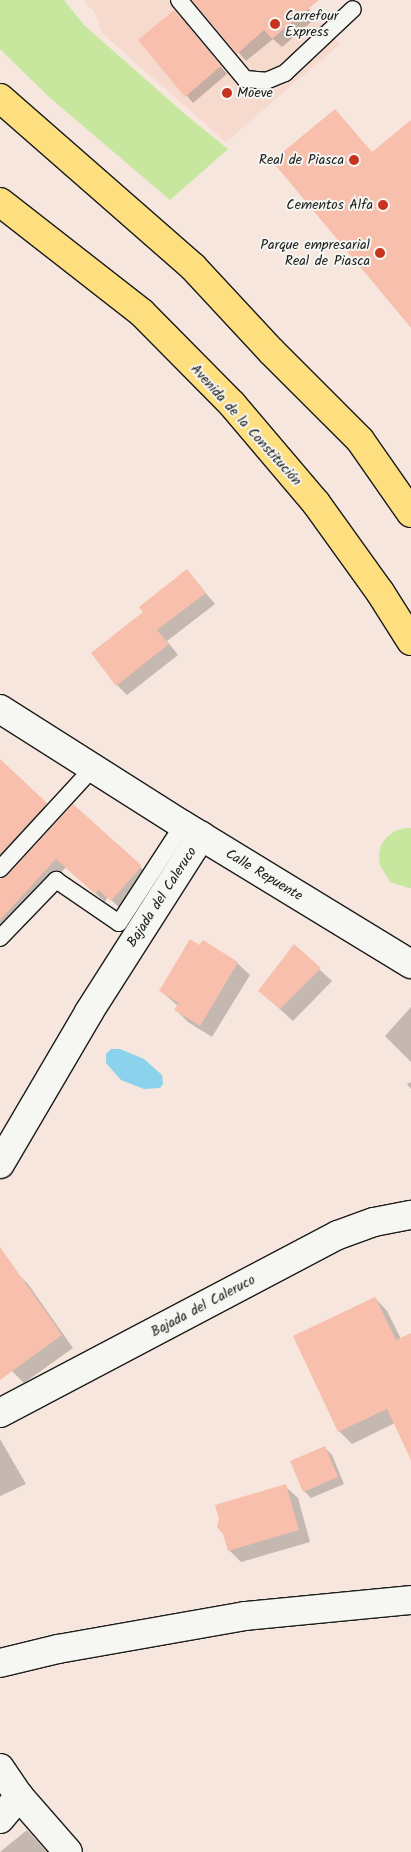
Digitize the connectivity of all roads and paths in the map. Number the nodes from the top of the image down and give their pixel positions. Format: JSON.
{"nodes":[{"id":1,"x":179,"y":0,"type":"edge"},
{"id":2,"x":353,"y":9,"type":"dead end"},
{"id":3,"x":0,"y":98,"type":"edge"},
{"id":4,"x":0,"y":202,"type":"edge"},
{"id":5,"x":411,"y":513,"type":"edge"},
{"id":6,"x":411,"y":641,"type":"edge"},
{"id":7,"x":0,"y":709,"type":"edge"},
{"id":8,"x":93,"y":768,"type":"junction"},
{"id":9,"x":192,"y":830,"type":"junction"},
{"id":10,"x":0,"y":869,"type":"edge"},
{"id":11,"x":0,"y":938,"type":"edge"},
{"id":12,"x":411,"y":964,"type":"edge"},
{"id":13,"x":0,"y":1164,"type":"edge"},
{"id":14,"x":411,"y":1215,"type":"edge"},
{"id":15,"x":0,"y":1413,"type":"edge"},
{"id":16,"x":411,"y":1600,"type":"edge"},
{"id":17,"x":0,"y":1663,"type":"edge"},
{"id":18,"x":0,"y":1768,"type":"edge"},
{"id":19,"x":19,"y":1796,"type":"junction"},
{"id":20,"x":0,"y":1819,"type":"edge"},
{"id":21,"x":68,"y":1852,"type":"edge"}],
"edges":[{"from":1,"to":2,"type":"lane"},
{"from":3,"to":5,"type":"main road"},
{"from":4,"to":6,"type":"main road","name":"Avenida de la Constitución"},
{"from":7,"to":8,"type":"street","name":"Calle Repuente"},
{"from":8,"to":9,"type":"street","name":"Calle Repuente"},
{"from":8,"to":10,"type":"lane"},
{"from":9,"to":11,"type":"lane"},
{"from":9,"to":12,"type":"street","name":"Calle Repuente"},
{"from":9,"to":13,"type":"street","name":"Bajada del Caleruco"},
{"from":14,"to":15,"type":"street","name":"Bajada del Caleruco"},
{"from":16,"to":17,"type":"street"},
{"from":18,"to":19,"type":"street"},
{"from":19,"to":20,"type":"street"},
{"from":19,"to":21,"type":"street"}]}
